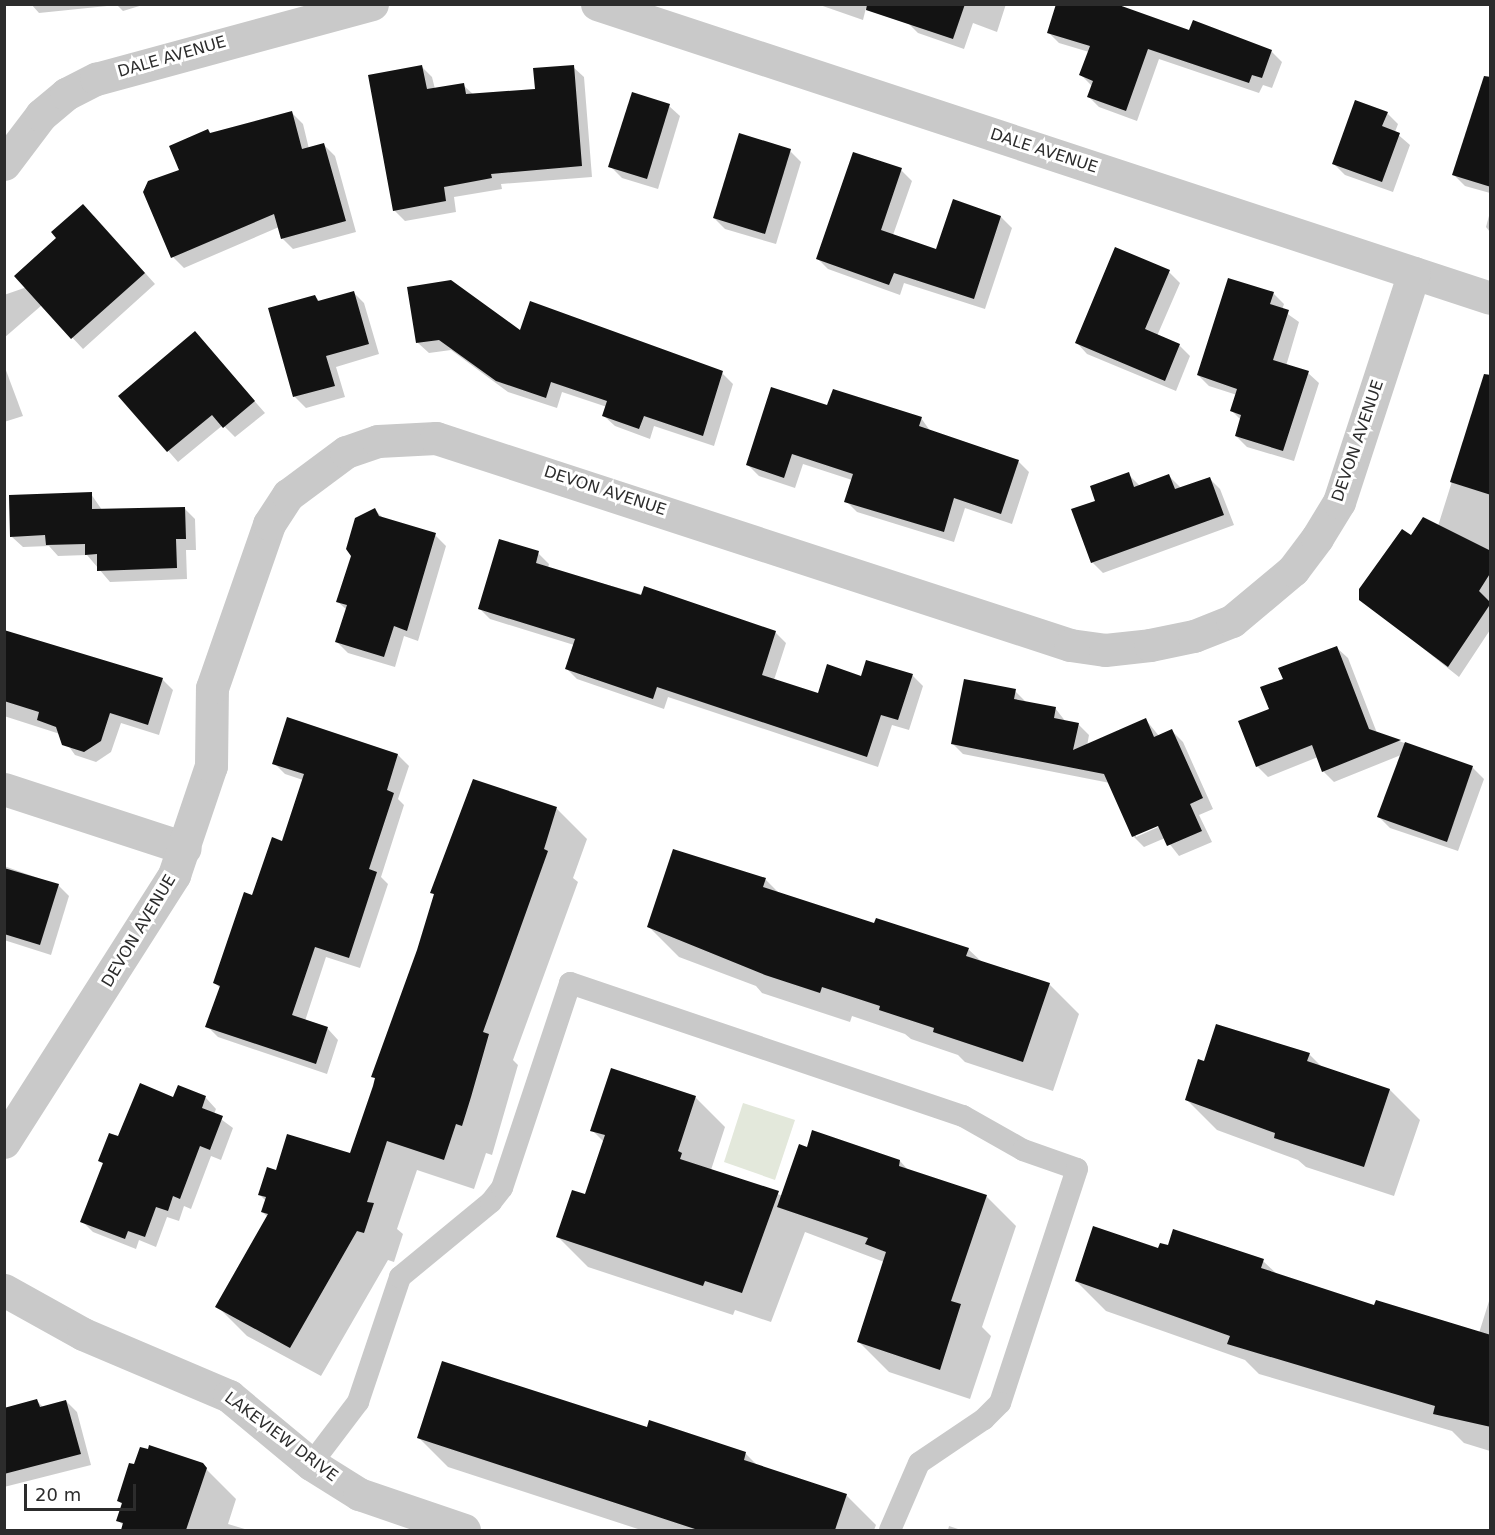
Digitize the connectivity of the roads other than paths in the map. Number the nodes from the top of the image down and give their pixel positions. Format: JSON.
{"nodes":[{"id":1,"x":372,"y":4,"type":"edge"},
{"id":2,"x":597,"y":4,"type":"edge"},
{"id":3,"x":269,"y":17,"type":"edge"},
{"id":4,"x":4,"y":165,"type":"edge"},
{"id":5,"x":1414,"y":273,"type":"junction"},
{"id":6,"x":1491,"y":298,"type":"edge"},
{"id":7,"x":4,"y":789,"type":"edge"},
{"id":8,"x":185,"y":848,"type":"junction"},
{"id":9,"x":4,"y":1142,"type":"edge"},
{"id":10,"x":4,"y":1290,"type":"edge"},
{"id":11,"x":310,"y":1464,"type":"junction"},
{"id":12,"x":464,"y":1530,"type":"edge"},
{"id":13,"x":890,"y":1530,"type":"edge"}],
"edges":[{"from":1,"to":3,"type":"street","name":"DALE AVENUE"},
{"from":2,"to":5,"type":"street","name":"DALE AVENUE"},
{"from":3,"to":4,"type":"street","name":"DALE AVENUE"},
{"from":5,"to":6,"type":"street","name":"DALE AVENUE"},
{"from":5,"to":8,"type":"street","name":"DEVON AVENUE"},
{"from":7,"to":8,"type":"street"},
{"from":8,"to":9,"type":"street","name":"DEVON AVENUE"},
{"from":10,"to":11,"type":"street","name":"LAKEVIEW DRIVE"},
{"from":11,"to":12,"type":"street","name":"LAKEVIEW DRIVE"},
{"from":11,"to":13,"type":"lane"}]}
